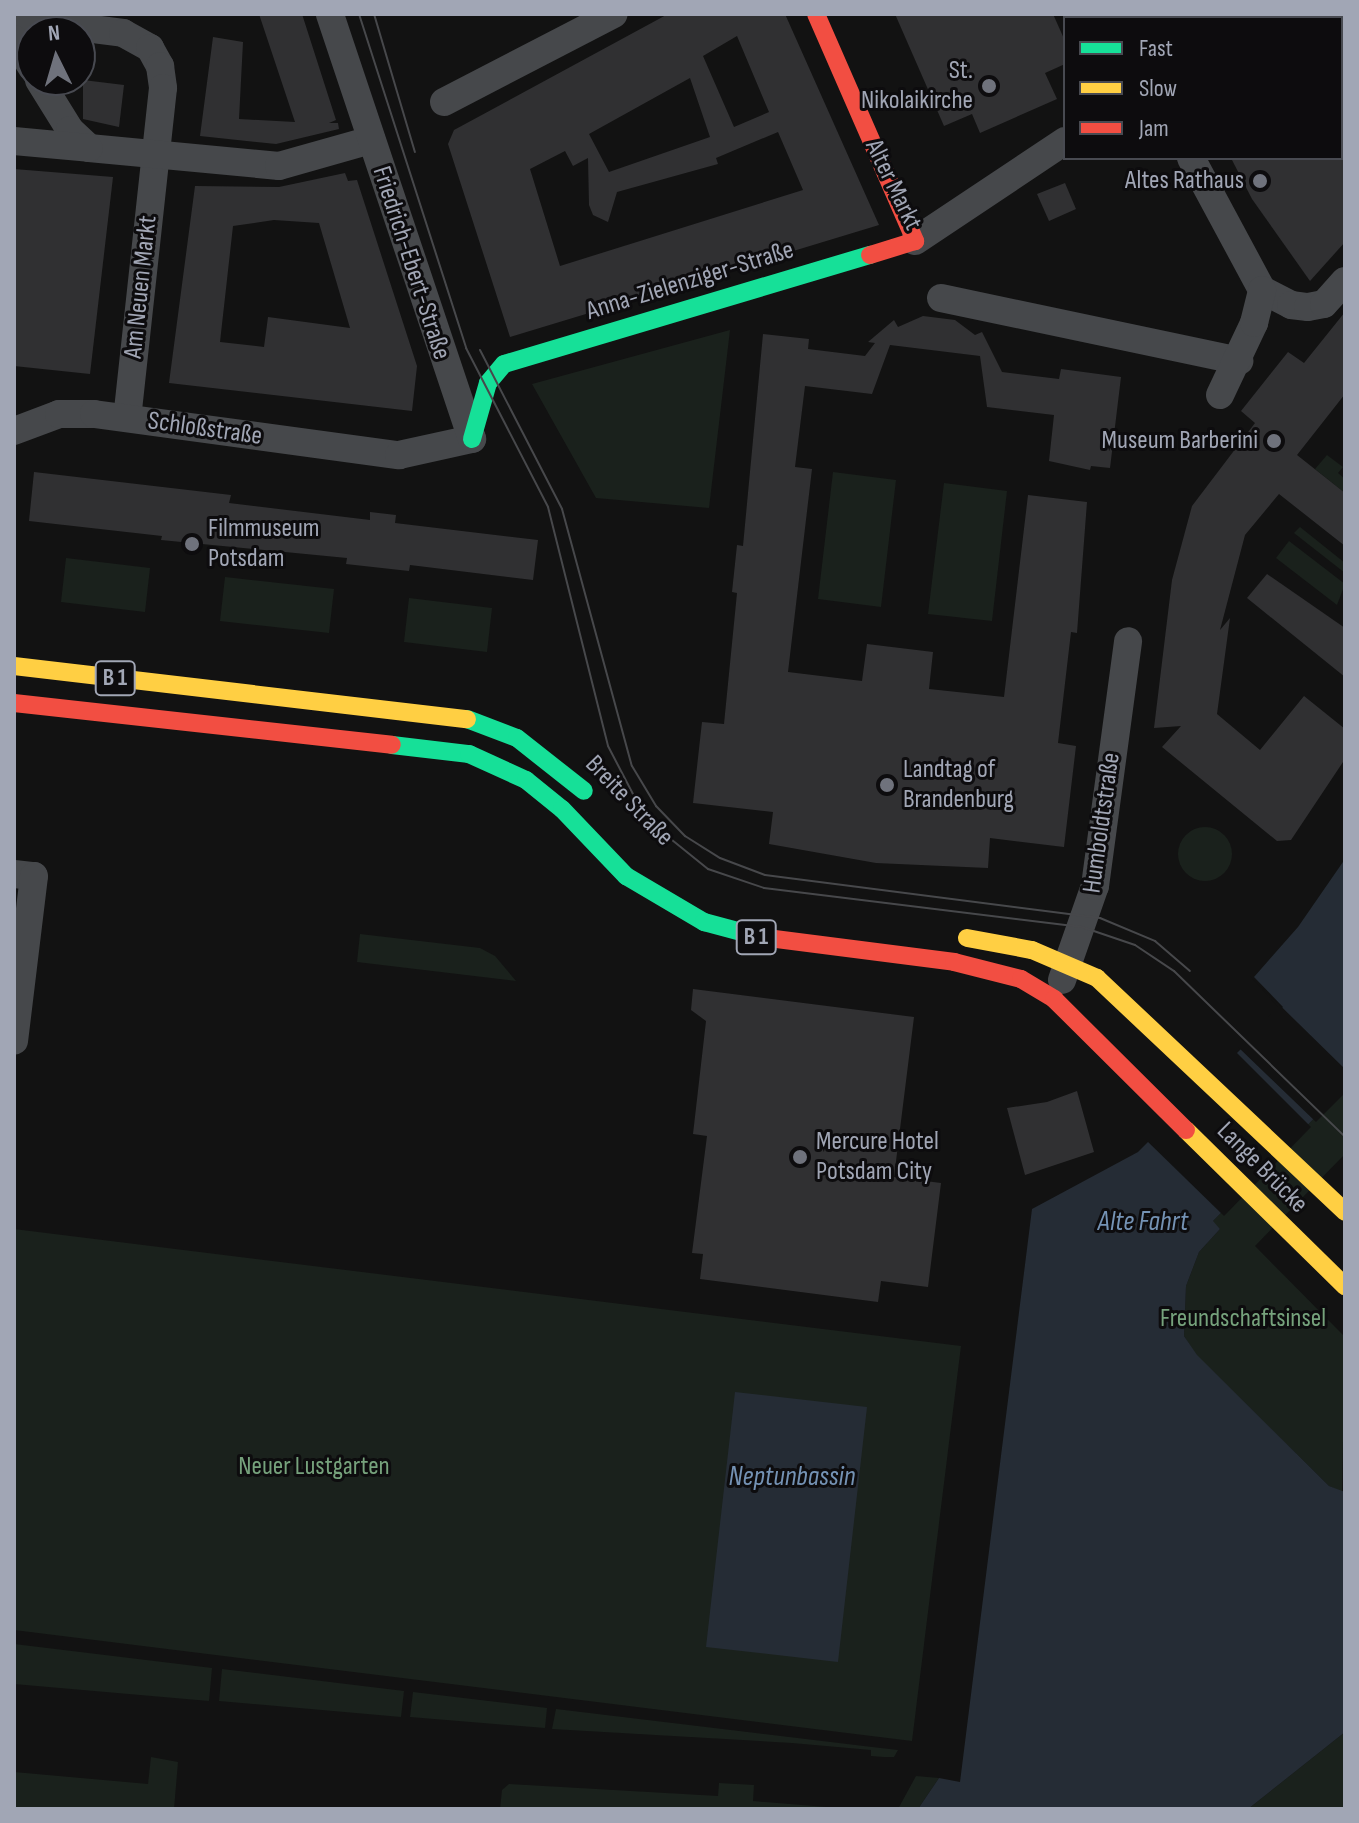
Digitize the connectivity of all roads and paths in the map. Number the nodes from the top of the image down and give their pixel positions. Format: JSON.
{"nodes":[{"id":1,"x":330,"y":14,"type":"edge"},
{"id":2,"x":614,"y":14,"type":"edge"},
{"id":3,"x":816,"y":14,"type":"edge"},
{"id":4,"x":14,"y":19,"type":"edge"},
{"id":5,"x":49,"y":96,"type":"edge"},
{"id":6,"x":444,"y":102,"type":"dead end"},
{"id":7,"x":371,"y":140,"type":"junction"},
{"id":8,"x":14,"y":141,"type":"edge"},
{"id":9,"x":1063,"y":142,"type":"edge"},
{"id":10,"x":89,"y":148,"type":"junction"},
{"id":11,"x":156,"y":155,"type":"junction"},
{"id":12,"x":1192,"y":160,"type":"edge"},
{"id":13,"x":915,"y":241,"type":"junction"},
{"id":14,"x":1345,"y":281,"type":"edge"},
{"id":15,"x":1262,"y":290,"type":"junction"},
{"id":16,"x":941,"y":298,"type":"dead end"},
{"id":17,"x":1239,"y":361,"type":"junction"},
{"id":18,"x":1220,"y":395,"type":"dead end"},
{"id":19,"x":127,"y":418,"type":"junction"},
{"id":20,"x":14,"y":431,"type":"edge"},
{"id":21,"x":472,"y":439,"type":"junction"},
{"id":22,"x":1128,"y":641,"type":"dead end"},
{"id":23,"x":14,"y":666,"type":"edge"},
{"id":24,"x":14,"y":703,"type":"edge"},
{"id":25,"x":599,"y":809,"type":"dead end"},
{"id":26,"x":24,"y":875,"type":"edge"},
{"id":27,"x":942,"y":935,"type":"dead end"},
{"id":28,"x":1069,"y":965,"type":"junction"},
{"id":29,"x":1054,"y":999,"type":"junction"},
{"id":30,"x":14,"y":1041,"type":"edge"},
{"id":31,"x":1143,"y":1087,"type":"joint"},
{"id":32,"x":1345,"y":1212,"type":"edge"},
{"id":33,"x":1345,"y":1286,"type":"edge"}],
"edges":[{"from":1,"to":7,"type":"street","name":"Friedrich-Ebert-Straße"},
{"from":2,"to":6,"type":"street"},
{"from":3,"to":13,"type":"main road","name":"Alter Markt"},
{"from":4,"to":11,"type":"street","name":"Am Neuen Markt"},
{"from":5,"to":10,"type":"street"},
{"from":7,"to":11,"type":"street"},
{"from":7,"to":21,"type":"street","name":"Friedrich-Ebert-Straße"},
{"from":8,"to":10,"type":"street"},
{"from":9,"to":13,"type":"street","name":"Alter Markt"},
{"from":10,"to":11,"type":"street"},
{"from":11,"to":19,"type":"street","name":"Am Neuen Markt"},
{"from":12,"to":15,"type":"street"},
{"from":13,"to":21,"type":"main road","name":"Anna-Zielenziger-Straße"},
{"from":14,"to":15,"type":"street"},
{"from":15,"to":17,"type":"street"},
{"from":16,"to":17,"type":"street"},
{"from":17,"to":18,"type":"street"},
{"from":19,"to":20,"type":"street","name":"Schloßstraße"},
{"from":19,"to":21,"type":"street","name":"Schloßstraße"},
{"from":22,"to":28,"type":"street","name":"Humboldtstraße"},
{"from":23,"to":25,"type":"main road","name":"Breite Straße","number":"B 1"},
{"from":24,"to":29,"type":"main road","name":"Breite Straße","number":"B 1"},
{"from":26,"to":30,"type":"street"},
{"from":27,"to":28,"type":"main road"},
{"from":28,"to":29,"type":"street","name":"Humboldtstraße"},
{"from":28,"to":32,"type":"main road","name":"Lange Brücke"},
{"from":29,"to":31,"type":"main road","name":"Breite Straße","number":"B 1"},
{"from":31,"to":33,"type":"main road","name":"Lange Brücke","number":"B 1"}]}
